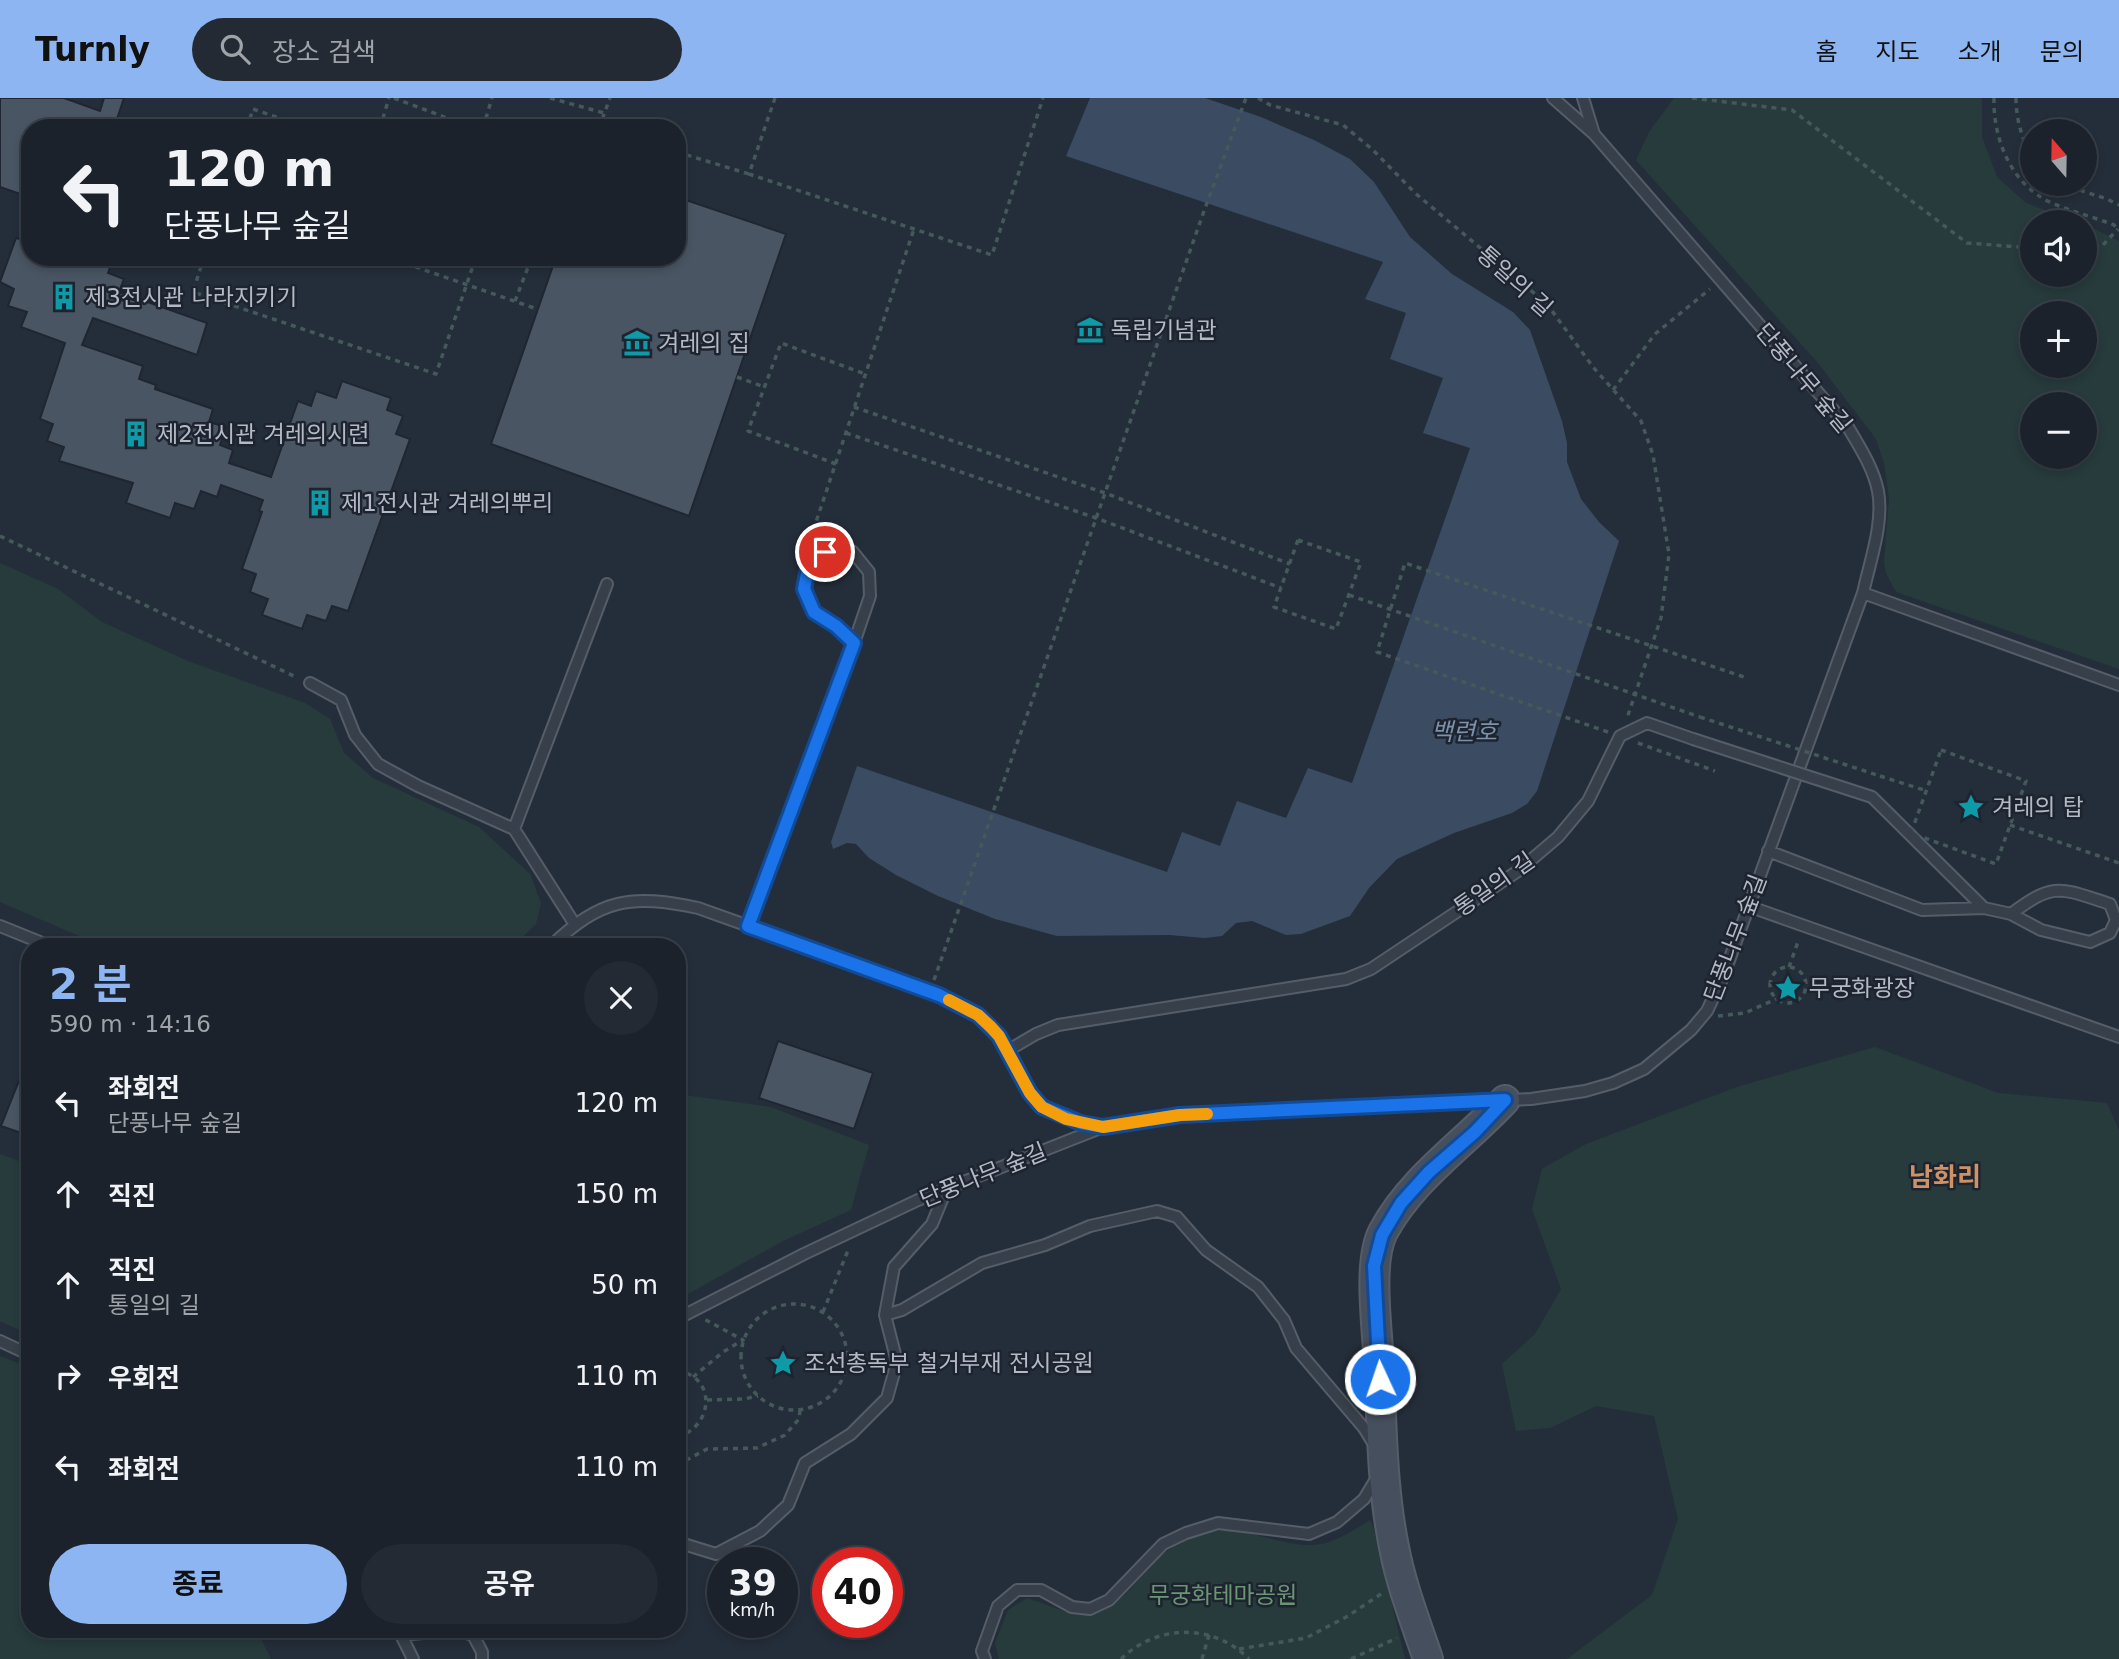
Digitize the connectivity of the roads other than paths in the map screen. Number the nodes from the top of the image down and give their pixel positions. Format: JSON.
{"nodes":[{"id":1,"x":1553,"y":98,"type":"edge"},
{"id":2,"x":1583,"y":98,"type":"edge"},
{"id":3,"x":1594,"y":134,"type":"junction"},
{"id":4,"x":607,"y":584,"type":"dead end"},
{"id":5,"x":1863,"y":593,"type":"junction"},
{"id":6,"x":854,"y":643,"type":"junction"},
{"id":7,"x":310,"y":683,"type":"road end"},
{"id":8,"x":2119,"y":685,"type":"edge"},
{"id":9,"x":514,"y":829,"type":"junction"},
{"id":10,"x":1768,"y":851,"type":"junction"},
{"id":11,"x":1748,"y":906,"type":"junction"},
{"id":12,"x":1984,"y":908,"type":"junction"},
{"id":13,"x":2011,"y":914,"type":"junction"},
{"id":14,"x":574,"y":923,"type":"junction"},
{"id":15,"x":0,"y":926,"type":"edge"},
{"id":16,"x":748,"y":926,"type":"junction"},
{"id":17,"x":30,"y":938,"type":"edge"},
{"id":18,"x":559,"y":938,"type":"edge"},
{"id":19,"x":2119,"y":1037,"type":"edge"},
{"id":20,"x":1007,"y":1051,"type":"junction"},
{"id":21,"x":1505,"y":1100,"type":"junction"},
{"id":22,"x":1103,"y":1127,"type":"junction"},
{"id":23,"x":946,"y":1190,"type":"junction"},
{"id":24,"x":686,"y":1315,"type":"edge"},
{"id":25,"x":886,"y":1315,"type":"junction"},
{"id":26,"x":0,"y":1341,"type":"edge"},
{"id":27,"x":21,"y":1351,"type":"edge"},
{"id":28,"x":1382,"y":1463,"type":"junction"},
{"id":29,"x":686,"y":1545,"type":"edge"},
{"id":30,"x":402,"y":1638,"type":"edge"},
{"id":31,"x":474,"y":1638,"type":"edge"},
{"id":32,"x":414,"y":1659,"type":"edge"},
{"id":33,"x":482,"y":1659,"type":"edge"},
{"id":34,"x":985,"y":1659,"type":"edge"},
{"id":35,"x":1428,"y":1659,"type":"edge"}],
"edges":[{"from":1,"to":3,"type":"lane"},
{"from":2,"to":3,"type":"lane","name":"단풍나무 숲길"},
{"from":3,"to":5,"type":"lane","name":"단풍나무 숲길"},
{"from":4,"to":9,"type":"lane"},
{"from":5,"to":8,"type":"lane"},
{"from":5,"to":10,"type":"lane","name":"단풍나무 숲길"},
{"from":6,"to":6,"type":"lane"},
{"from":6,"to":16,"type":"lane"},
{"from":7,"to":9,"type":"lane"},
{"from":9,"to":14,"type":"lane"},
{"from":10,"to":11,"type":"lane","name":"단풍나무 숲길"},
{"from":10,"to":12,"type":"lane"},
{"from":11,"to":19,"type":"lane"},
{"from":11,"to":21,"type":"lane","name":"단풍나무 숲길"},
{"from":12,"to":13,"type":"lane"},
{"from":12,"to":20,"type":"lane","name":"통일의 길","bridge":true},
{"from":13,"to":13,"type":"lane"},
{"from":14,"to":16,"type":"lane"},
{"from":14,"to":18,"type":"lane"},
{"from":15,"to":17,"type":"lane"},
{"from":16,"to":20,"type":"lane"},
{"from":20,"to":22,"type":"lane"},
{"from":21,"to":22,"type":"lane","name":"단풍나무 숲길"},
{"from":21,"to":28,"type":"street"},
{"from":22,"to":23,"type":"lane","name":"단풍나무 숲길"},
{"from":23,"to":24,"type":"lane","name":"단풍나무 숲길"},
{"from":23,"to":25,"type":"lane"},
{"from":25,"to":28,"type":"lane"},
{"from":25,"to":29,"type":"lane"},
{"from":26,"to":27,"type":"lane"},
{"from":28,"to":34,"type":"lane"},
{"from":28,"to":35,"type":"street"},
{"from":30,"to":32,"type":"lane"},
{"from":31,"to":33,"type":"lane"}]}
